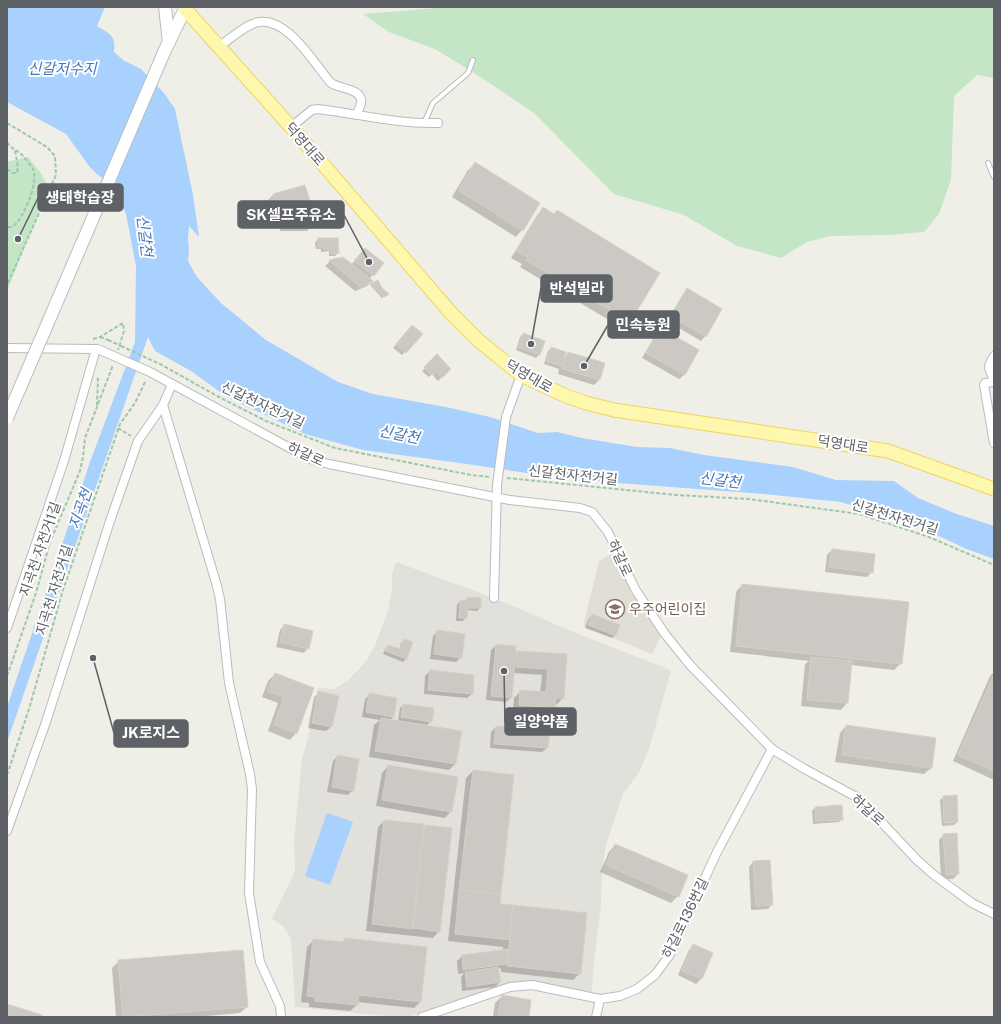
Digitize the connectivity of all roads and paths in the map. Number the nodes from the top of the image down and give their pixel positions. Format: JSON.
{"nodes":[{"id":1,"x":165,"y":7,"type":"edge"},
{"id":2,"x":186,"y":8,"type":"edge"},
{"id":3,"x":167,"y":47,"type":"junction"},
{"id":4,"x":219,"y":47,"type":"junction"},
{"id":5,"x":473,"y":60,"type":"dead end"},
{"id":6,"x":356,"y":116,"type":"junction"},
{"id":7,"x":7,"y":123,"type":"edge"},
{"id":8,"x":424,"y":123,"type":"junction"},
{"id":9,"x":438,"y":123,"type":"dead end"},
{"id":10,"x":291,"y":127,"type":"junction"},
{"id":11,"x":7,"y":142,"type":"edge"},
{"id":12,"x":15,"y":150,"type":"junction"},
{"id":13,"x":988,"y":163,"type":"dead end"},
{"id":14,"x":7,"y":169,"type":"edge"},
{"id":15,"x":994,"y":177,"type":"edge"},
{"id":16,"x":7,"y":228,"type":"edge"},
{"id":17,"x":7,"y":285,"type":"edge"},
{"id":18,"x":123,"y":323,"type":"dead end"},
{"id":19,"x":7,"y":348,"type":"edge"},
{"id":20,"x":98,"y":350,"type":"junction"},
{"id":21,"x":994,"y":356,"type":"edge"},
{"id":22,"x":90,"y":372,"type":"junction"},
{"id":23,"x":150,"y":372,"type":"junction"},
{"id":24,"x":522,"y":375,"type":"junction"},
{"id":25,"x":994,"y":380,"type":"edge"},
{"id":26,"x":172,"y":384,"type":"junction"},
{"id":27,"x":163,"y":406,"type":"junction"},
{"id":28,"x":7,"y":418,"type":"edge"},
{"id":29,"x":118,"y":428,"type":"junction"},
{"id":30,"x":138,"y":441,"type":"junction"},
{"id":31,"x":994,"y":443,"type":"edge"},
{"id":32,"x":502,"y":478,"type":"dead end"},
{"id":33,"x":496,"y":481,"type":"junction"},
{"id":34,"x":994,"y":489,"type":"edge"},
{"id":35,"x":496,"y":498,"type":"junction"},
{"id":36,"x":994,"y":565,"type":"edge"},
{"id":37,"x":494,"y":598,"type":"dead end"},
{"id":38,"x":7,"y":628,"type":"edge"},
{"id":39,"x":7,"y":676,"type":"edge"},
{"id":40,"x":772,"y":749,"type":"junction"},
{"id":41,"x":7,"y":775,"type":"edge"},
{"id":42,"x":7,"y":831,"type":"edge"},
{"id":43,"x":994,"y":914,"type":"edge"},
{"id":44,"x":600,"y":999,"type":"junction"},
{"id":45,"x":281,"y":1017,"type":"edge"},
{"id":46,"x":422,"y":1017,"type":"edge"},
{"id":47,"x":596,"y":1017,"type":"edge"}],
"edges":[{"from":1,"to":3,"type":"main road"},
{"from":2,"to":3,"type":"main road"},
{"from":2,"to":4,"type":"main road","name":"덕영대로"},
{"from":3,"to":28,"type":"main road","bridge":true},
{"from":4,"to":6,"type":"street"},
{"from":4,"to":10,"type":"main road","name":"덕영대로"},
{"from":5,"to":8,"type":"lane"},
{"from":6,"to":8,"type":"street"},
{"from":6,"to":10,"type":"street"},
{"from":7,"to":17,"type":"path"},
{"from":8,"to":9,"type":"street"},
{"from":10,"to":24,"type":"main road","name":"덕영대로"},
{"from":11,"to":12,"type":"path"},
{"from":12,"to":14,"type":"path"},
{"from":12,"to":16,"type":"path"},
{"from":13,"to":15,"type":"lane"},
{"from":18,"to":33,"type":"path","name":"신갈천자전거길","bridge":true},
{"from":19,"to":20,"type":"street"},
{"from":20,"to":22,"type":"street"},
{"from":20,"to":23,"type":"street","name":"하갈로","bridge":true},
{"from":21,"to":25,"type":"street"},
{"from":22,"to":38,"type":"street"},
{"from":22,"to":39,"type":"path","name":"지곡천 자전거1길"},
{"from":23,"to":26,"type":"street","name":"하갈로"},
{"from":23,"to":29,"type":"path","name":"지곡천 자전거길"},
{"from":24,"to":33,"type":"street","bridge":true},
{"from":24,"to":34,"type":"main road","name":"덕영대로"},
{"from":25,"to":31,"type":"street"},
{"from":26,"to":27,"type":"street"},
{"from":26,"to":35,"type":"street","name":"하갈로"},
{"from":27,"to":30,"type":"street"},
{"from":27,"to":45,"type":"street"},
{"from":29,"to":30,"type":"path"},
{"from":29,"to":41,"type":"path","name":"지곡천 자전거길"},
{"from":30,"to":42,"type":"street"},
{"from":32,"to":36,"type":"path","name":"신갈천자전거길"},
{"from":33,"to":35,"type":"street"},
{"from":35,"to":37,"type":"street"},
{"from":35,"to":40,"type":"street","name":"하갈로"},
{"from":40,"to":43,"type":"street","name":"하갈로"},
{"from":40,"to":44,"type":"street","name":"하갈로136번길"},
{"from":44,"to":46,"type":"street","name":"하갈로136번길"},
{"from":44,"to":47,"type":"street"}]}
